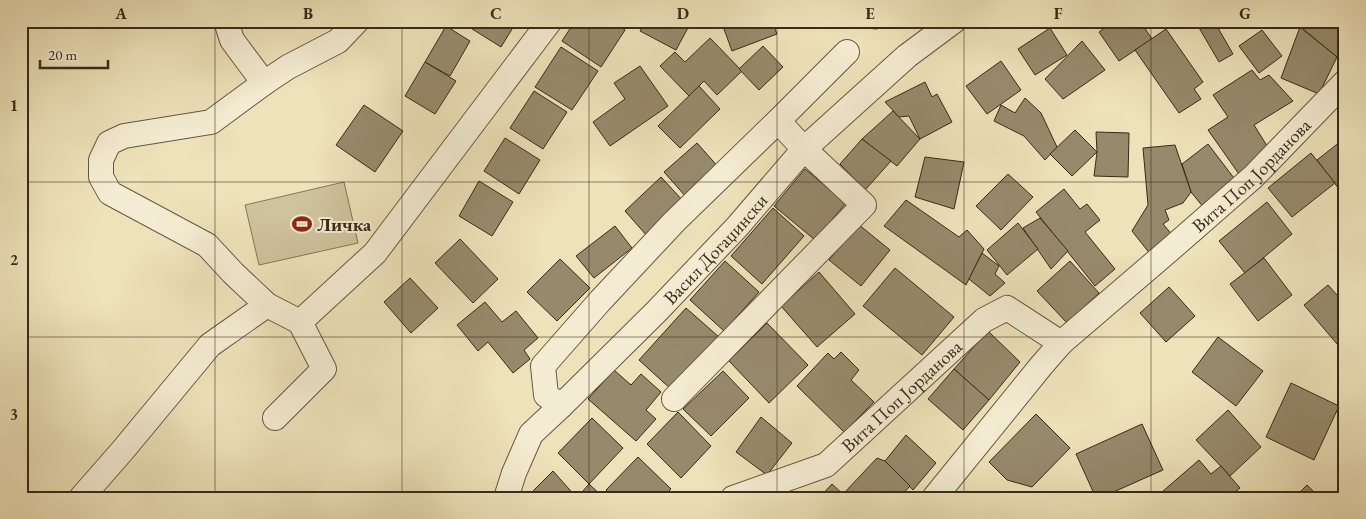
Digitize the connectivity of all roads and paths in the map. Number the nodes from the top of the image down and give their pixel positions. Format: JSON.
{"nodes":[{"id":1,"x":226,"y":21,"type":"edge"},
{"id":2,"x":357,"y":21,"type":"edge"},
{"id":3,"x":550,"y":21,"type":"edge"},
{"id":4,"x":954,"y":21,"type":"edge"},
{"id":5,"x":847,"y":52,"type":"dead end"},
{"id":6,"x":1345,"y":82,"type":"edge"},
{"id":7,"x":264,"y":83,"type":"junction"},
{"id":8,"x":778,"y":121,"type":"junction"},
{"id":9,"x":804,"y":149,"type":"junction"},
{"id":10,"x":267,"y":304,"type":"junction"},
{"id":11,"x":300,"y":322,"type":"junction"},
{"id":12,"x":1061,"y":343,"type":"junction"},
{"id":13,"x":674,"y":398,"type":"dead end"},
{"id":14,"x":561,"y":406,"type":"junction"},
{"id":15,"x":276,"y":418,"type":"dead end"},
{"id":16,"x":81,"y":498,"type":"edge"},
{"id":17,"x":506,"y":498,"type":"edge"},
{"id":18,"x":733,"y":498,"type":"edge"},
{"id":19,"x":934,"y":498,"type":"edge"}],
"edges":[{"from":1,"to":7,"type":"street"},
{"from":2,"to":7,"type":"street"},
{"from":3,"to":11,"type":"street"},
{"from":4,"to":9,"type":"street","name":"Васил Догаџински"},
{"from":5,"to":8,"type":"street"},
{"from":6,"to":12,"type":"street","name":"Вита Поп Јорданова"},
{"from":7,"to":10,"type":"street"},
{"from":8,"to":9,"type":"street"},
{"from":8,"to":14,"type":"street"},
{"from":9,"to":13,"type":"street"},
{"from":9,"to":14,"type":"street","name":"Васил Догаџински"},
{"from":10,"to":11,"type":"street"},
{"from":10,"to":16,"type":"street"},
{"from":11,"to":15,"type":"street"},
{"from":12,"to":18,"type":"street","name":"Вита Поп Јорданова"},
{"from":12,"to":19,"type":"street","name":"Вита Поп Јорданова"},
{"from":14,"to":17,"type":"street","name":"Васил Догаџински"}]}
